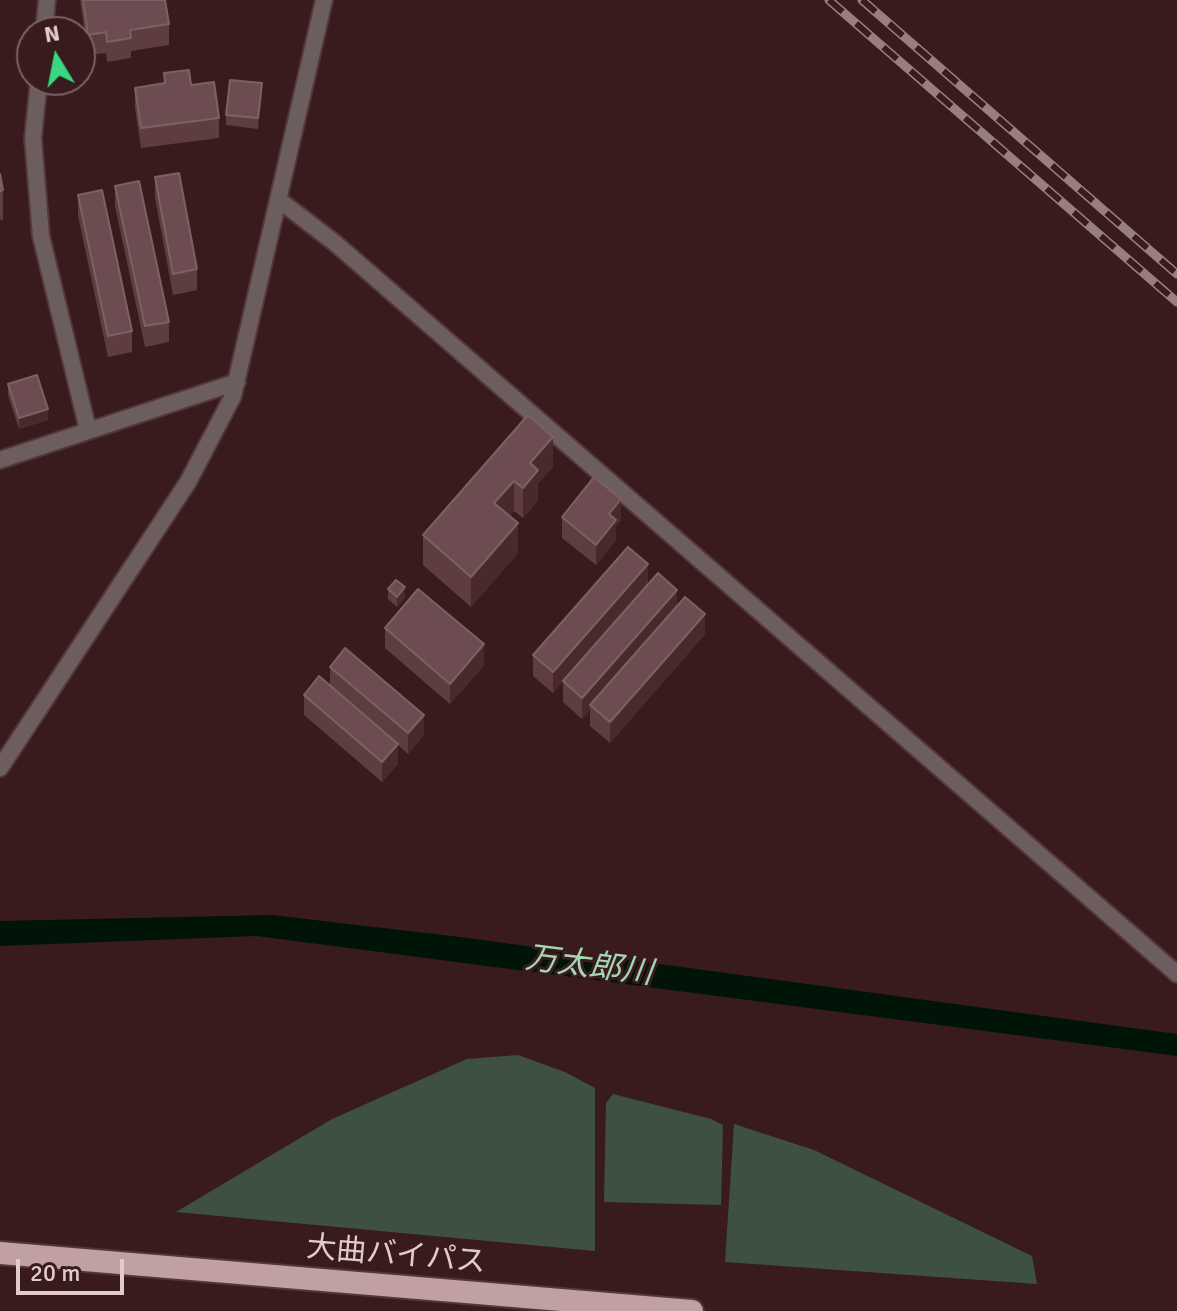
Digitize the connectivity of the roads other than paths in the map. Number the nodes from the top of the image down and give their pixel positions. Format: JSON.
{"nodes":[{"id":1,"x":324,"y":0,"type":"edge"},
{"id":2,"x":37,"y":96,"type":"edge"},
{"id":3,"x":279,"y":200,"type":"junction"},
{"id":4,"x":237,"y":382,"type":"junction"},
{"id":5,"x":88,"y":430,"type":"junction"},
{"id":6,"x":0,"y":460,"type":"edge"},
{"id":7,"x":0,"y":768,"type":"edge"},
{"id":8,"x":1177,"y":974,"type":"edge"},
{"id":9,"x":0,"y":1253,"type":"edge"},
{"id":10,"x":692,"y":1311,"type":"edge"}],
"edges":[{"from":1,"to":3,"type":"street"},
{"from":2,"to":5,"type":"street"},
{"from":3,"to":4,"type":"street"},
{"from":3,"to":8,"type":"street"},
{"from":4,"to":5,"type":"street"},
{"from":4,"to":7,"type":"street"},
{"from":5,"to":6,"type":"street"},
{"from":9,"to":10,"type":"highway","name":"大曲バイパス"}]}
